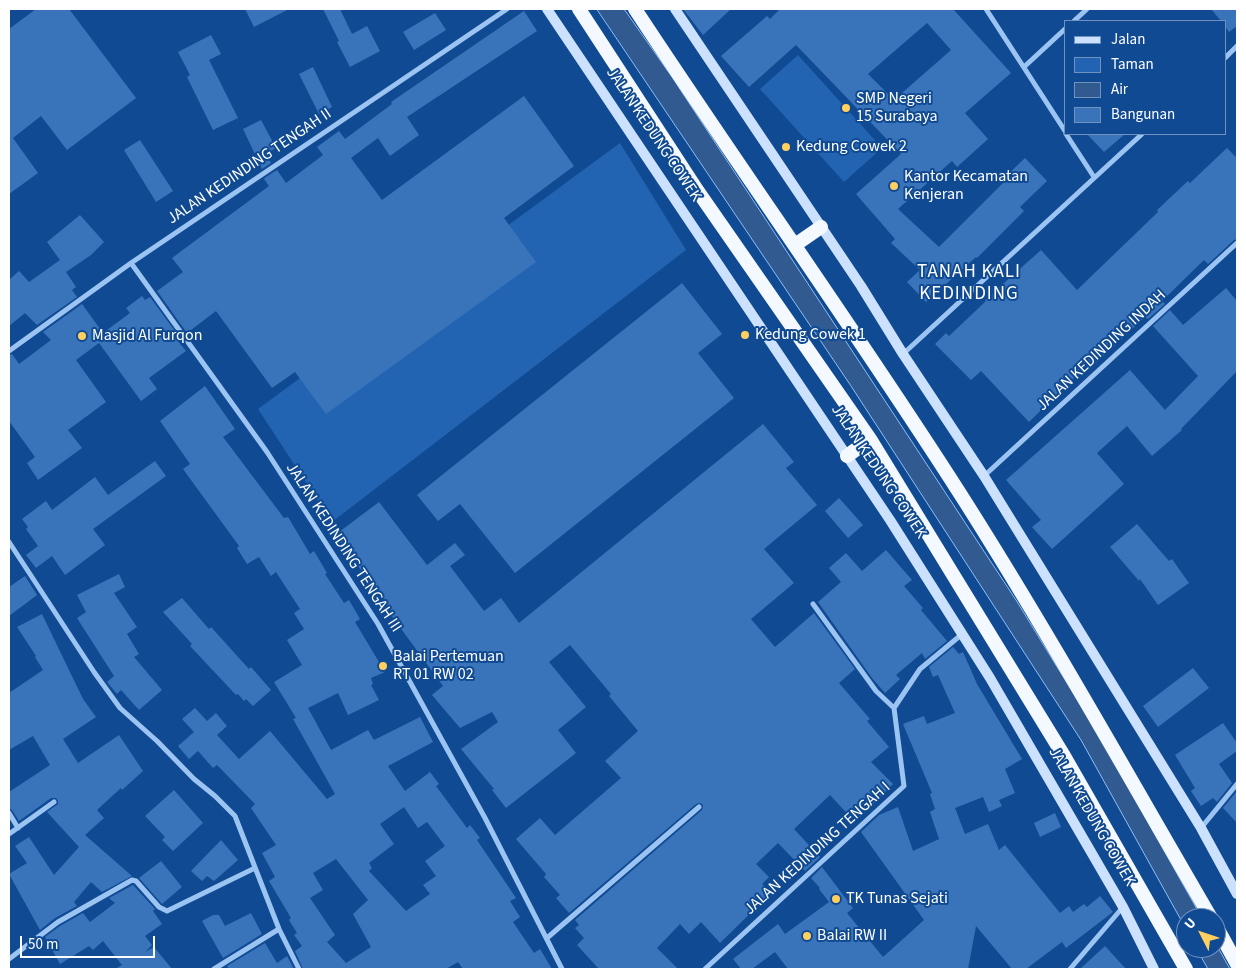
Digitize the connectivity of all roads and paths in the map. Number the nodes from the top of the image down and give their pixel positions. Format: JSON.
{"nodes":[{"id":1,"x":507,"y":9,"type":"edge"},
{"id":2,"x":547,"y":9,"type":"edge"},
{"id":3,"x":579,"y":9,"type":"edge"},
{"id":4,"x":635,"y":9,"type":"edge"},
{"id":5,"x":675,"y":9,"type":"edge"},
{"id":6,"x":986,"y":9,"type":"edge"},
{"id":7,"x":1087,"y":9,"type":"edge"},
{"id":8,"x":1075,"y":20,"type":"edge"},
{"id":9,"x":1064,"y":31,"type":"edge"},
{"id":10,"x":1237,"y":46,"type":"edge"},
{"id":11,"x":1226,"y":57,"type":"edge"},
{"id":12,"x":1024,"y":67,"type":"junction"},
{"id":13,"x":1064,"y":129,"type":"edge"},
{"id":14,"x":1068,"y":135,"type":"edge"},
{"id":15,"x":1141,"y":135,"type":"edge"},
{"id":16,"x":1094,"y":177,"type":"junction"},
{"id":17,"x":821,"y":227,"type":"junction"},
{"id":18,"x":1237,"y":243,"type":"edge"},
{"id":19,"x":795,"y":245,"type":"junction"},
{"id":20,"x":131,"y":263,"type":"junction"},
{"id":21,"x":9,"y":351,"type":"edge"},
{"id":22,"x":903,"y":354,"type":"junction"},
{"id":23,"x":870,"y":439,"type":"junction"},
{"id":24,"x":846,"y":456,"type":"junction"},
{"id":25,"x":984,"y":476,"type":"junction"},
{"id":26,"x":9,"y":542,"type":"edge"},
{"id":27,"x":813,"y":604,"type":"dead end"},
{"id":28,"x":961,"y":635,"type":"junction"},
{"id":29,"x":894,"y":708,"type":"junction"},
{"id":30,"x":1237,"y":784,"type":"edge"},
{"id":31,"x":54,"y":802,"type":"dead end"},
{"id":32,"x":699,"y":807,"type":"dead end"},
{"id":33,"x":9,"y":813,"type":"edge"},
{"id":34,"x":18,"y":828,"type":"junction"},
{"id":35,"x":1201,"y":828,"type":"junction"},
{"id":36,"x":9,"y":834,"type":"edge"},
{"id":37,"x":255,"y":868,"type":"junction"},
{"id":38,"x":1237,"y":894,"type":"edge"},
{"id":39,"x":1123,"y":907,"type":"junction"},
{"id":40,"x":1205,"y":908,"type":"edge"},
{"id":41,"x":279,"y":929,"type":"junction"},
{"id":42,"x":546,"y":938,"type":"junction"},
{"id":43,"x":1226,"y":944,"type":"edge"},
{"id":44,"x":9,"y":959,"type":"edge"},
{"id":45,"x":1237,"y":964,"type":"edge"},
{"id":46,"x":214,"y":969,"type":"edge"},
{"id":47,"x":299,"y":969,"type":"edge"},
{"id":48,"x":562,"y":969,"type":"edge"},
{"id":49,"x":705,"y":969,"type":"edge"},
{"id":50,"x":1070,"y":969,"type":"edge"},
{"id":51,"x":1154,"y":969,"type":"edge"},
{"id":52,"x":1186,"y":969,"type":"edge"}],
"edges":[{"from":1,"to":20,"type":"street","name":"JALAN KEDINDING TENGAH II"},
{"from":2,"to":24,"type":"main road","name":"JALAN KEDUNG COWEK"},
{"from":3,"to":23,"type":"highway","name":"JALAN KEDUNG COWEK"},
{"from":4,"to":19,"type":"highway"},
{"from":5,"to":17,"type":"main road"},
{"from":6,"to":12,"type":"street"},
{"from":7,"to":8,"type":"street"},
{"from":9,"to":12,"type":"street"},
{"from":10,"to":11,"type":"street"},
{"from":12,"to":13,"type":"street"},
{"from":14,"to":16,"type":"street"},
{"from":15,"to":16,"type":"street"},
{"from":16,"to":22,"type":"street"},
{"from":17,"to":19,"type":"highway"},
{"from":17,"to":22,"type":"main road"},
{"from":18,"to":25,"type":"street","name":"JALAN KEDINDING INDAH"},
{"from":19,"to":40,"type":"highway"},
{"from":20,"to":21,"type":"street","name":"JALAN KEDINDING TENGAH II"},
{"from":20,"to":42,"type":"street","name":"JALAN KEDINDING TENGAH III"},
{"from":22,"to":25,"type":"main road"},
{"from":23,"to":24,"type":"highway"},
{"from":23,"to":52,"type":"highway","name":"JALAN KEDUNG COWEK"},
{"from":24,"to":28,"type":"main road","name":"JALAN KEDUNG COWEK"},
{"from":25,"to":35,"type":"main road"},
{"from":26,"to":37,"type":"street"},
{"from":27,"to":29,"type":"street"},
{"from":28,"to":29,"type":"street"},
{"from":28,"to":39,"type":"main road","name":"JALAN KEDUNG COWEK"},
{"from":29,"to":49,"type":"street","name":"JALAN KEDINDING TENGAH I"},
{"from":30,"to":35,"type":"street"},
{"from":31,"to":34,"type":"street"},
{"from":32,"to":42,"type":"street"},
{"from":33,"to":34,"type":"street"},
{"from":34,"to":36,"type":"street"},
{"from":35,"to":38,"type":"main road"},
{"from":37,"to":41,"type":"street"},
{"from":37,"to":44,"type":"street"},
{"from":39,"to":50,"type":"street"},
{"from":39,"to":51,"type":"main road","name":"JALAN KEDUNG COWEK"},
{"from":41,"to":46,"type":"street"},
{"from":41,"to":47,"type":"street"},
{"from":42,"to":48,"type":"street","name":"JALAN KEDINDING TENGAH III"},
{"from":43,"to":45,"type":"highway"}]}
